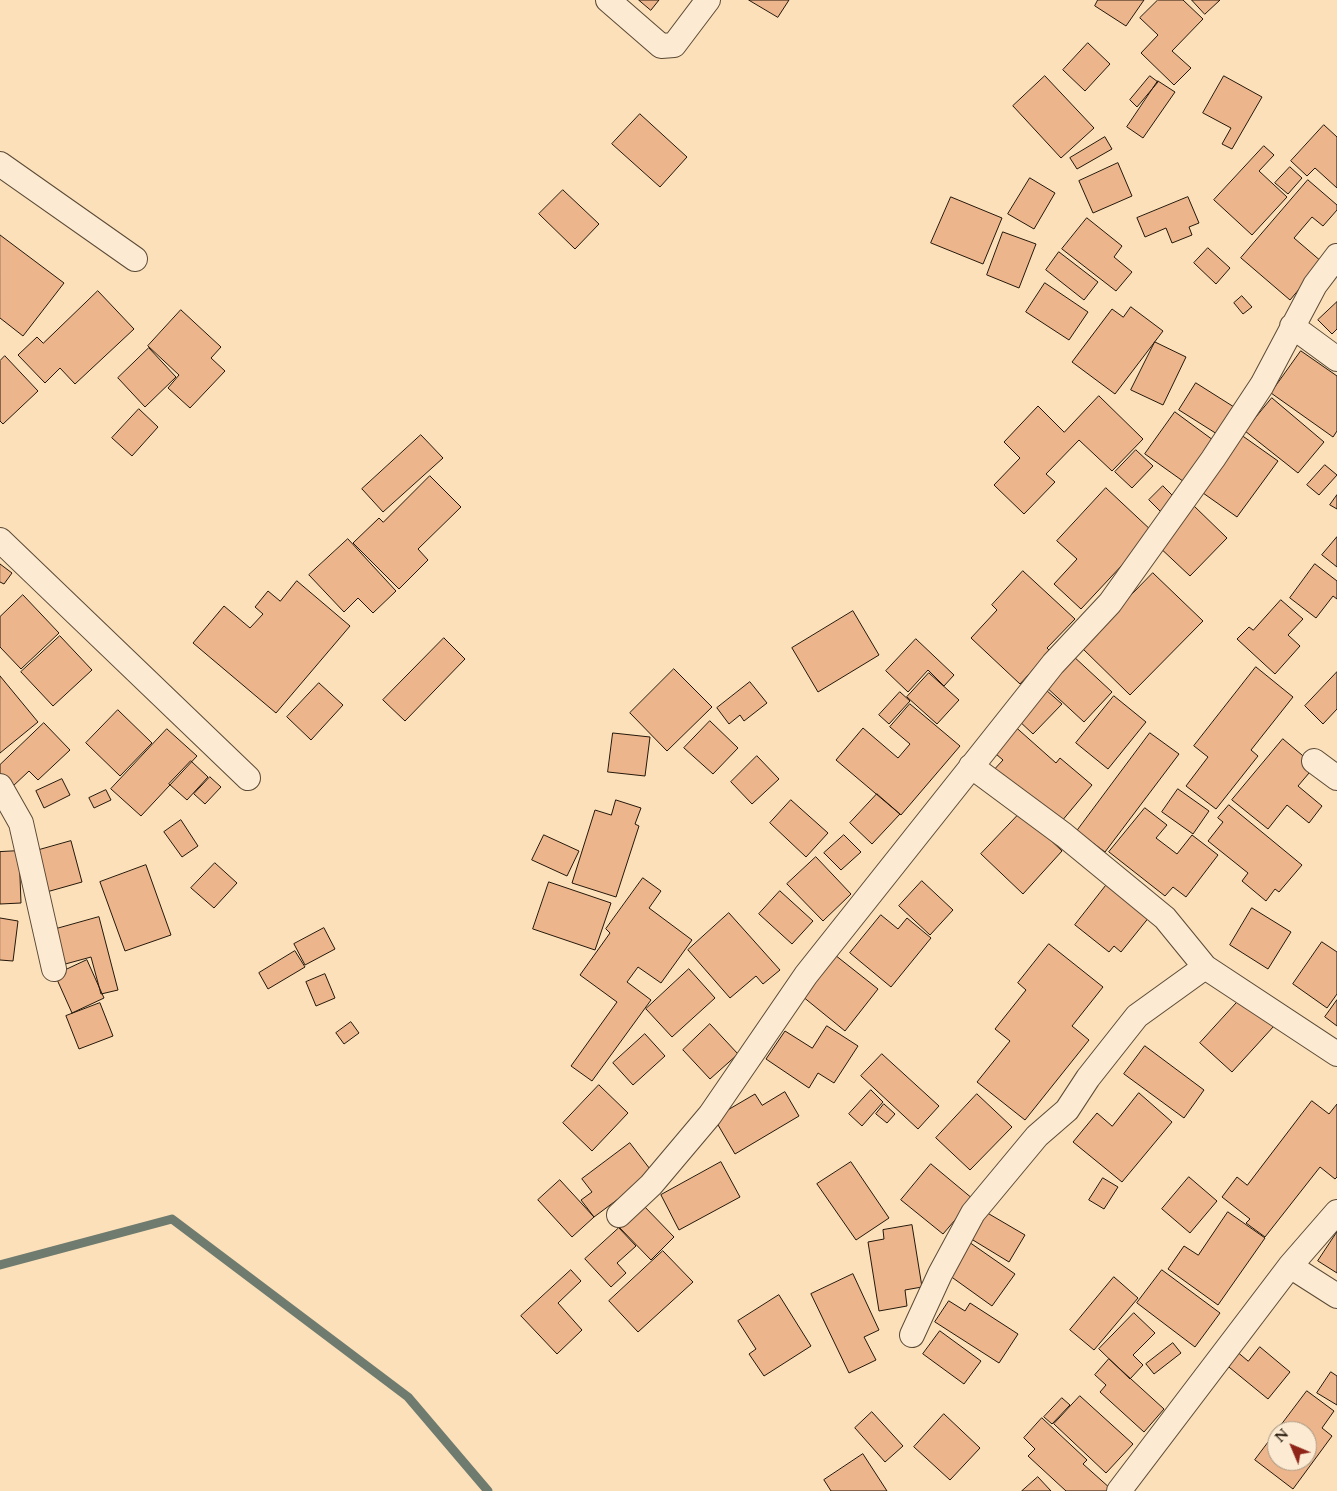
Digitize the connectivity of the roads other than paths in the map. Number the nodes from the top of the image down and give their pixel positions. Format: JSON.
{"nodes":[{"id":1,"x":608,"y":0,"type":"edge"},
{"id":2,"x":708,"y":0,"type":"edge"},
{"id":3,"x":0,"y":164,"type":"edge"},
{"id":4,"x":1337,"y":256,"type":"edge"},
{"id":5,"x":135,"y":259,"type":"dead end"},
{"id":6,"x":1292,"y":326,"type":"junction"},
{"id":7,"x":1337,"y":359,"type":"edge"},
{"id":8,"x":0,"y":540,"type":"edge"},
{"id":9,"x":1314,"y":761,"type":"dead end"},
{"id":10,"x":971,"y":766,"type":"junction"},
{"id":11,"x":248,"y":778,"type":"dead end"},
{"id":12,"x":1337,"y":778,"type":"edge"},
{"id":13,"x":0,"y":786,"type":"edge"},
{"id":14,"x":1205,"y":967,"type":"junction"},
{"id":15,"x":54,"y":969,"type":"dead end"},
{"id":16,"x":1337,"y":1054,"type":"edge"},
{"id":17,"x":1337,"y":1212,"type":"edge"},
{"id":18,"x":619,"y":1214,"type":"dead end"},
{"id":19,"x":1290,"y":1266,"type":"junction"},
{"id":20,"x":1337,"y":1296,"type":"edge"},
{"id":21,"x":912,"y":1335,"type":"dead end"},
{"id":22,"x":1119,"y":1491,"type":"edge"}],
"edges":[{"from":1,"to":2,"type":"street"},
{"from":3,"to":5,"type":"street"},
{"from":4,"to":6,"type":"street"},
{"from":6,"to":7,"type":"street"},
{"from":6,"to":10,"type":"street"},
{"from":8,"to":11,"type":"street"},
{"from":9,"to":12,"type":"street"},
{"from":10,"to":14,"type":"street"},
{"from":10,"to":18,"type":"street"},
{"from":13,"to":15,"type":"street"},
{"from":14,"to":16,"type":"street"},
{"from":14,"to":21,"type":"street"},
{"from":17,"to":19,"type":"street"},
{"from":19,"to":20,"type":"street"},
{"from":19,"to":22,"type":"street"}]}
